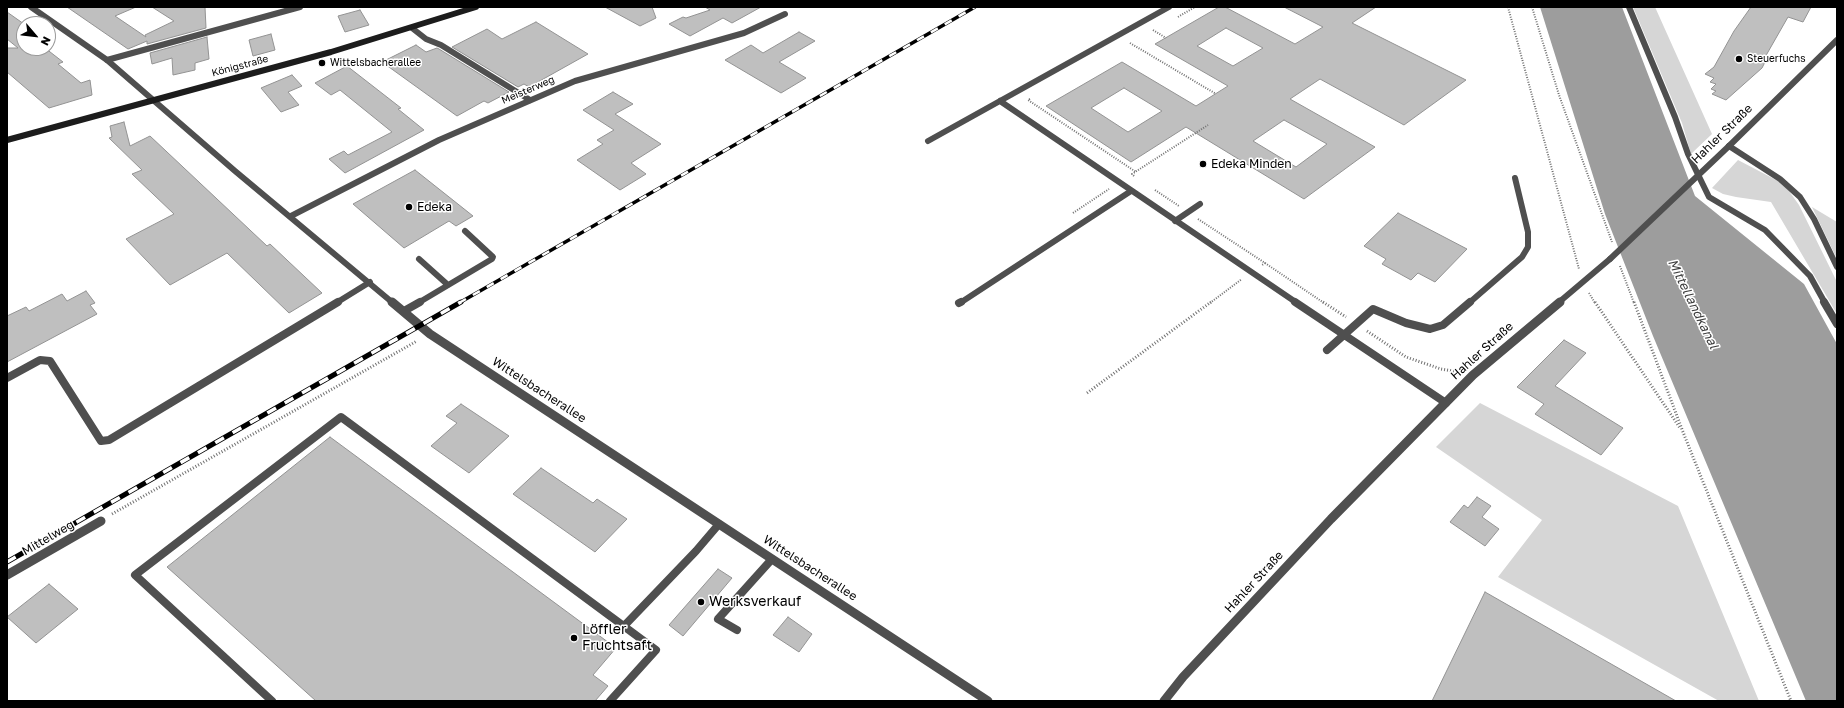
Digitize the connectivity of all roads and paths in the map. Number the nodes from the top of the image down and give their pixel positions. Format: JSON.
{"nodes":[{"id":1,"x":31,"y":7,"type":"edge"},
{"id":2,"x":300,"y":7,"type":"edge"},
{"id":3,"x":476,"y":7,"type":"edge"},
{"id":4,"x":1169,"y":7,"type":"edge"},
{"id":5,"x":1195,"y":7,"type":"edge"},
{"id":6,"x":1508,"y":7,"type":"edge"},
{"id":7,"x":1532,"y":7,"type":"edge"},
{"id":8,"x":1629,"y":7,"type":"edge"},
{"id":9,"x":785,"y":14,"type":"dead end"},
{"id":10,"x":1174,"y":19,"type":"dead end"},
{"id":11,"x":1160,"y":26,"type":"dead end"},
{"id":12,"x":412,"y":28,"type":"junction"},
{"id":13,"x":1153,"y":30,"type":"junction"},
{"id":14,"x":1147,"y":34,"type":"dead end"},
{"id":15,"x":1166,"y":38,"type":"dead end"},
{"id":16,"x":1136,"y":40,"type":"dead end"},
{"id":17,"x":1837,"y":40,"type":"edge"},
{"id":18,"x":107,"y":60,"type":"junction"},
{"id":19,"x":1216,"y":94,"type":"dead end"},
{"id":20,"x":1035,"y":96,"type":"dead end"},
{"id":21,"x":153,"y":99,"type":"junction"},
{"id":22,"x":530,"y":100,"type":"junction"},
{"id":23,"x":1000,"y":101,"type":"junction"},
{"id":24,"x":1208,"y":125,"type":"dead end"},
{"id":25,"x":7,"y":140,"type":"edge"},
{"id":26,"x":928,"y":141,"type":"dead end"},
{"id":27,"x":1729,"y":146,"type":"junction"},
{"id":28,"x":1136,"y":172,"type":"junction"},
{"id":29,"x":1515,"y":178,"type":"dead end"},
{"id":30,"x":1138,"y":179,"type":"dead end"},
{"id":31,"x":1118,"y":183,"type":"junction"},
{"id":32,"x":1150,"y":187,"type":"dead end"},
{"id":33,"x":1131,"y":191,"type":"junction"},
{"id":34,"x":1200,"y":204,"type":"dead end"},
{"id":35,"x":1188,"y":212,"type":"junction"},
{"id":36,"x":1073,"y":213,"type":"dead end"},
{"id":37,"x":291,"y":216,"type":"junction"},
{"id":38,"x":1175,"y":221,"type":"junction"},
{"id":39,"x":465,"y":231,"type":"dead end"},
{"id":40,"x":1614,"y":249,"type":"dead end"},
{"id":41,"x":419,"y":258,"type":"dead end"},
{"id":42,"x":1619,"y":264,"type":"dead end"},
{"id":43,"x":1837,"y":267,"type":"edge"},
{"id":44,"x":1252,"y":272,"type":"junction"},
{"id":45,"x":370,"y":282,"type":"junction"},
{"id":46,"x":1582,"y":282,"type":"junction"},
{"id":47,"x":448,"y":285,"type":"junction"},
{"id":48,"x":959,"y":303,"type":"dead end"},
{"id":49,"x":404,"y":311,"type":"junction"},
{"id":50,"x":1837,"y":324,"type":"edge"},
{"id":51,"x":430,"y":334,"type":"junction"},
{"id":52,"x":1344,"y":335,"type":"junction"},
{"id":53,"x":1327,"y":350,"type":"dead end"},
{"id":54,"x":7,"y":378,"type":"edge"},
{"id":55,"x":1087,"y":393,"type":"dead end"},
{"id":56,"x":1446,"y":403,"type":"junction"},
{"id":57,"x":1683,"y":432,"type":"junction"},
{"id":58,"x":101,"y":521,"type":"joint"},
{"id":59,"x":719,"y":524,"type":"junction"},
{"id":60,"x":772,"y":559,"type":"junction"},
{"id":61,"x":7,"y":576,"type":"edge"},
{"id":62,"x":624,"y":626,"type":"junction"},
{"id":63,"x":737,"y":630,"type":"dead end"},
{"id":64,"x":272,"y":701,"type":"edge"},
{"id":65,"x":610,"y":701,"type":"edge"},
{"id":66,"x":988,"y":701,"type":"edge"},
{"id":67,"x":1164,"y":701,"type":"edge"},
{"id":68,"x":1791,"y":701,"type":"edge"}],
"edges":[{"from":1,"to":18,"type":"street","name":"Wittelsbacherallee"},
{"from":2,"to":18,"type":"street"},
{"from":3,"to":12,"type":"main road","name":"Königstraße"},
{"from":4,"to":23,"type":"lane"},
{"from":5,"to":10,"type":"path"},
{"from":6,"to":46,"type":"path"},
{"from":7,"to":40,"type":"path"},
{"from":8,"to":50,"type":"lane"},
{"from":9,"to":22,"type":"street","name":"Meisterweg"},
{"from":11,"to":13,"type":"path"},
{"from":12,"to":21,"type":"main road","name":"Königstraße"},
{"from":12,"to":22,"type":"lane"},
{"from":13,"to":14,"type":"path"},
{"from":13,"to":15,"type":"path"},
{"from":16,"to":19,"type":"path"},
{"from":17,"to":27,"type":"street","name":"Hahler Straße"},
{"from":18,"to":21,"type":"street","name":"Wittelsbacherallee"},
{"from":20,"to":28,"type":"path"},
{"from":21,"to":25,"type":"main road","name":"Königstraße"},
{"from":21,"to":37,"type":"street","name":"Wittelsbacherallee"},
{"from":22,"to":37,"type":"street","name":"Meisterweg"},
{"from":23,"to":26,"type":"lane"},
{"from":23,"to":31,"type":"lane"},
{"from":24,"to":28,"type":"path"},
{"from":27,"to":43,"type":"lane"},
{"from":27,"to":46,"type":"street","name":"Hahler Straße","bridge":true},
{"from":28,"to":30,"type":"path"},
{"from":29,"to":52,"type":"lane"},
{"from":31,"to":33,"type":"lane"},
{"from":31,"to":36,"type":"path"},
{"from":32,"to":35,"type":"path"},
{"from":33,"to":38,"type":"lane"},
{"from":33,"to":48,"type":"lane"},
{"from":34,"to":35,"type":"lane"},
{"from":35,"to":38,"type":"lane"},
{"from":35,"to":44,"type":"path"},
{"from":37,"to":45,"type":"street","name":"Wittelsbacherallee"},
{"from":38,"to":44,"type":"lane"},
{"from":39,"to":47,"type":"lane"},
{"from":41,"to":47,"type":"lane"},
{"from":42,"to":57,"type":"path"},
{"from":44,"to":52,"type":"lane"},
{"from":44,"to":55,"type":"path"},
{"from":45,"to":49,"type":"street","name":"Wittelsbacherallee"},
{"from":45,"to":54,"type":"lane"},
{"from":46,"to":56,"type":"street","name":"Hahler Straße"},
{"from":46,"to":57,"type":"path"},
{"from":47,"to":49,"type":"lane"},
{"from":49,"to":51,"type":"street","name":"Wittelsbacherallee"},
{"from":51,"to":58,"type":"path"},
{"from":51,"to":59,"type":"street","name":"Wittelsbacherallee"},
{"from":52,"to":53,"type":"lane"},
{"from":52,"to":56,"type":"lane"},
{"from":56,"to":67,"type":"street","name":"Hahler Straße"},
{"from":57,"to":68,"type":"path"},
{"from":58,"to":61,"type":"street","name":"Mittelweg"},
{"from":59,"to":60,"type":"street","name":"Wittelsbacherallee"},
{"from":59,"to":62,"type":"lane"},
{"from":60,"to":63,"type":"lane"},
{"from":60,"to":66,"type":"street","name":"Wittelsbacherallee"},
{"from":62,"to":64,"type":"lane"},
{"from":62,"to":65,"type":"lane"}]}
